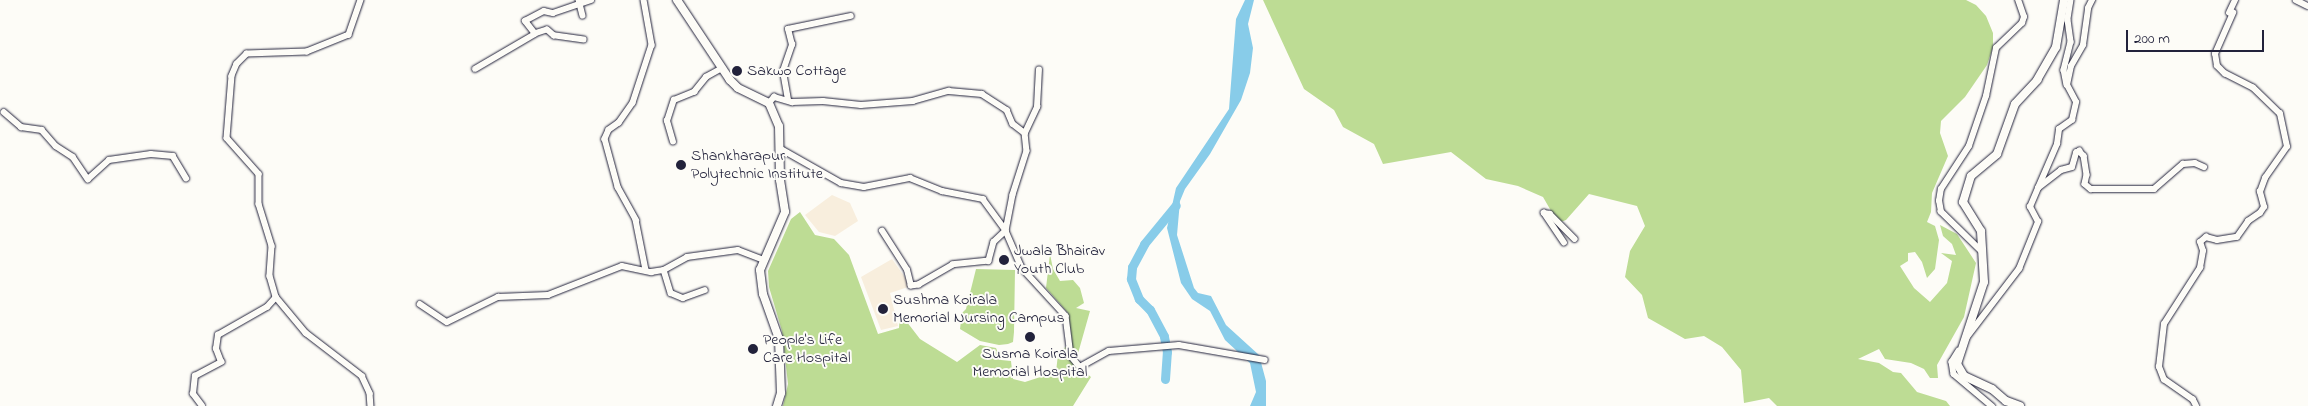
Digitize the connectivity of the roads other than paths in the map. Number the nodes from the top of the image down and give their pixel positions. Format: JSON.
{"nodes":[{"id":1,"x":361,"y":0,"type":"edge"},
{"id":2,"x":591,"y":0,"type":"edge"},
{"id":3,"x":644,"y":0,"type":"edge"},
{"id":4,"x":677,"y":0,"type":"edge"},
{"id":5,"x":2018,"y":0,"type":"edge"},
{"id":6,"x":2064,"y":0,"type":"edge"},
{"id":7,"x":2071,"y":0,"type":"edge"},
{"id":8,"x":2092,"y":0,"type":"edge"},
{"id":9,"x":2235,"y":0,"type":"edge"},
{"id":10,"x":2296,"y":0,"type":"edge"},
{"id":11,"x":580,"y":2,"type":"edge"},
{"id":12,"x":2308,"y":6,"type":"edge"},
{"id":13,"x":583,"y":16,"type":"dead end"},
{"id":14,"x":851,"y":16,"type":"dead end"},
{"id":15,"x":535,"y":34,"type":"junction"},
{"id":16,"x":584,"y":40,"type":"dead end"},
{"id":17,"x":722,"y":68,"type":"junction"},
{"id":18,"x":475,"y":69,"type":"dead end"},
{"id":19,"x":1038,"y":70,"type":"dead end"},
{"id":20,"x":2067,"y":85,"type":"junction"},
{"id":21,"x":788,"y":100,"type":"junction"},
{"id":22,"x":769,"y":103,"type":"junction"},
{"id":23,"x":4,"y":112,"type":"dead end"},
{"id":24,"x":1025,"y":133,"type":"junction"},
{"id":25,"x":673,"y":142,"type":"dead end"},
{"id":26,"x":781,"y":149,"type":"junction"},
{"id":27,"x":2204,"y":167,"type":"dead end"},
{"id":28,"x":186,"y":178,"type":"dead end"},
{"id":29,"x":2038,"y":188,"type":"junction"},
{"id":30,"x":882,"y":231,"type":"dead end"},
{"id":31,"x":1006,"y":231,"type":"junction"},
{"id":32,"x":1575,"y":239,"type":"dead end"},
{"id":33,"x":1564,"y":243,"type":"dead end"},
{"id":34,"x":1983,"y":253,"type":"junction"},
{"id":35,"x":762,"y":259,"type":"junction"},
{"id":36,"x":646,"y":270,"type":"junction"},
{"id":37,"x":664,"y":270,"type":"junction"},
{"id":38,"x":705,"y":290,"type":"dead end"},
{"id":39,"x":276,"y":297,"type":"junction"},
{"id":40,"x":420,"y":304,"type":"dead end"},
{"id":41,"x":1966,"y":339,"type":"junction"},
{"id":42,"x":1959,"y":351,"type":"junction"},
{"id":43,"x":1265,"y":360,"type":"dead end"},
{"id":44,"x":202,"y":406,"type":"edge"},
{"id":45,"x":371,"y":406,"type":"edge"},
{"id":46,"x":777,"y":406,"type":"edge"},
{"id":47,"x":1992,"y":406,"type":"edge"},
{"id":48,"x":2020,"y":406,"type":"edge"},
{"id":49,"x":2196,"y":406,"type":"edge"}],
"edges":[{"from":1,"to":39,"type":"street"},
{"from":2,"to":11,"type":"street"},
{"from":3,"to":36,"type":"street"},
{"from":4,"to":17,"type":"street"},
{"from":5,"to":34,"type":"street"},
{"from":6,"to":34,"type":"street"},
{"from":7,"to":20,"type":"street"},
{"from":8,"to":20,"type":"street"},
{"from":9,"to":49,"type":"street"},
{"from":10,"to":12,"type":"street"},
{"from":11,"to":13,"type":"street"},
{"from":11,"to":15,"type":"street"},
{"from":14,"to":21,"type":"street"},
{"from":15,"to":16,"type":"street"},
{"from":15,"to":18,"type":"street"},
{"from":17,"to":22,"type":"street"},
{"from":17,"to":25,"type":"street"},
{"from":19,"to":24,"type":"street"},
{"from":20,"to":29,"type":"street"},
{"from":21,"to":22,"type":"street"},
{"from":21,"to":24,"type":"street"},
{"from":22,"to":26,"type":"street"},
{"from":23,"to":28,"type":"street"},
{"from":24,"to":31,"type":"street"},
{"from":26,"to":31,"type":"street"},
{"from":26,"to":35,"type":"street"},
{"from":27,"to":29,"type":"street"},
{"from":29,"to":41,"type":"street"},
{"from":30,"to":31,"type":"street"},
{"from":31,"to":43,"type":"street"},
{"from":32,"to":33,"type":"street"},
{"from":34,"to":41,"type":"street"},
{"from":35,"to":37,"type":"street"},
{"from":35,"to":46,"type":"street"},
{"from":36,"to":37,"type":"street"},
{"from":36,"to":40,"type":"street"},
{"from":37,"to":38,"type":"street"},
{"from":39,"to":44,"type":"street"},
{"from":39,"to":45,"type":"street"},
{"from":41,"to":42,"type":"street"},
{"from":42,"to":47,"type":"street"},
{"from":42,"to":48,"type":"street"}]}
